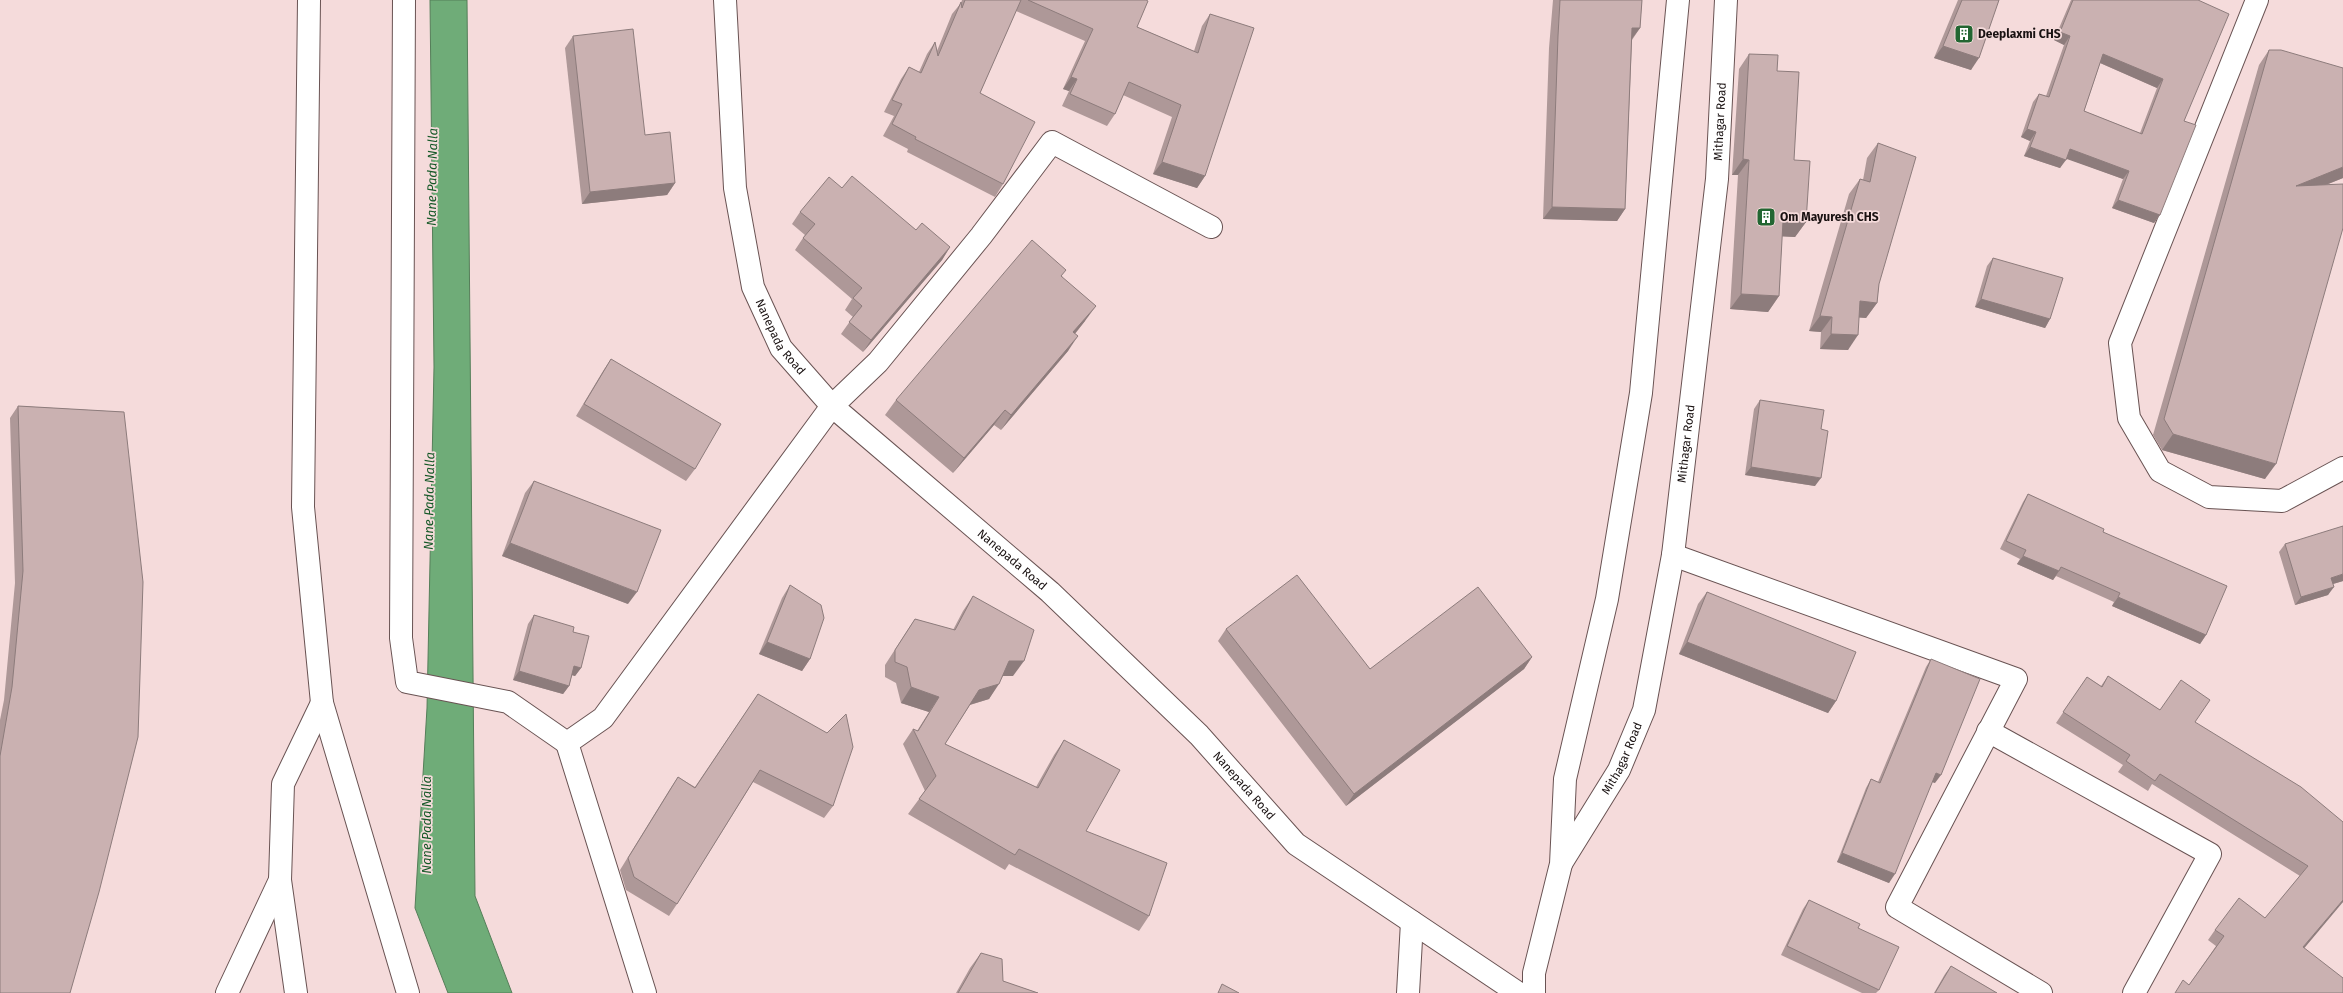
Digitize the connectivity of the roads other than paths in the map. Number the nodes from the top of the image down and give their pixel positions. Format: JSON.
{"nodes":[{"id":1,"x":309,"y":0,"type":"edge"},
{"id":2,"x":404,"y":0,"type":"edge"},
{"id":3,"x":725,"y":0,"type":"edge"},
{"id":4,"x":1678,"y":0,"type":"edge"},
{"id":5,"x":1726,"y":0,"type":"edge"},
{"id":6,"x":2257,"y":0,"type":"edge"},
{"id":7,"x":1211,"y":227,"type":"dead end"},
{"id":8,"x":832,"y":406,"type":"junction"},
{"id":9,"x":2343,"y":468,"type":"edge"},
{"id":10,"x":1673,"y":555,"type":"junction"},
{"id":11,"x":322,"y":703,"type":"junction"},
{"id":12,"x":1988,"y":731,"type":"junction"},
{"id":13,"x":567,"y":743,"type":"junction"},
{"id":14,"x":1561,"y":864,"type":"junction"},
{"id":15,"x":280,"y":880,"type":"junction"},
{"id":16,"x":1412,"y":922,"type":"junction"},
{"id":17,"x":227,"y":993,"type":"edge"},
{"id":18,"x":296,"y":993,"type":"edge"},
{"id":19,"x":408,"y":993,"type":"edge"},
{"id":20,"x":645,"y":993,"type":"edge"},
{"id":21,"x":1408,"y":993,"type":"edge"},
{"id":22,"x":1518,"y":993,"type":"edge"},
{"id":23,"x":1534,"y":993,"type":"edge"},
{"id":24,"x":2041,"y":993,"type":"edge"},
{"id":25,"x":2134,"y":993,"type":"edge"}],
"edges":[{"from":1,"to":11,"type":"street"},
{"from":2,"to":13,"type":"street"},
{"from":3,"to":8,"type":"street","name":"Nanepada Road"},
{"from":4,"to":14,"type":"street","name":"Mithagar Road"},
{"from":5,"to":10,"type":"street","name":"Mithagar Road"},
{"from":6,"to":9,"type":"street"},
{"from":7,"to":8,"type":"street"},
{"from":8,"to":13,"type":"street"},
{"from":8,"to":16,"type":"street","name":"Nanepada Road"},
{"from":10,"to":12,"type":"street"},
{"from":10,"to":14,"type":"street","name":"Mithagar Road"},
{"from":11,"to":15,"type":"street"},
{"from":11,"to":19,"type":"street"},
{"from":12,"to":24,"type":"street"},
{"from":12,"to":25,"type":"street"},
{"from":13,"to":20,"type":"street"},
{"from":14,"to":23,"type":"street","name":"Mithagar Road"},
{"from":15,"to":17,"type":"street"},
{"from":15,"to":18,"type":"street"},
{"from":16,"to":21,"type":"street"},
{"from":16,"to":22,"type":"street","name":"Nanepada Road"}]}
